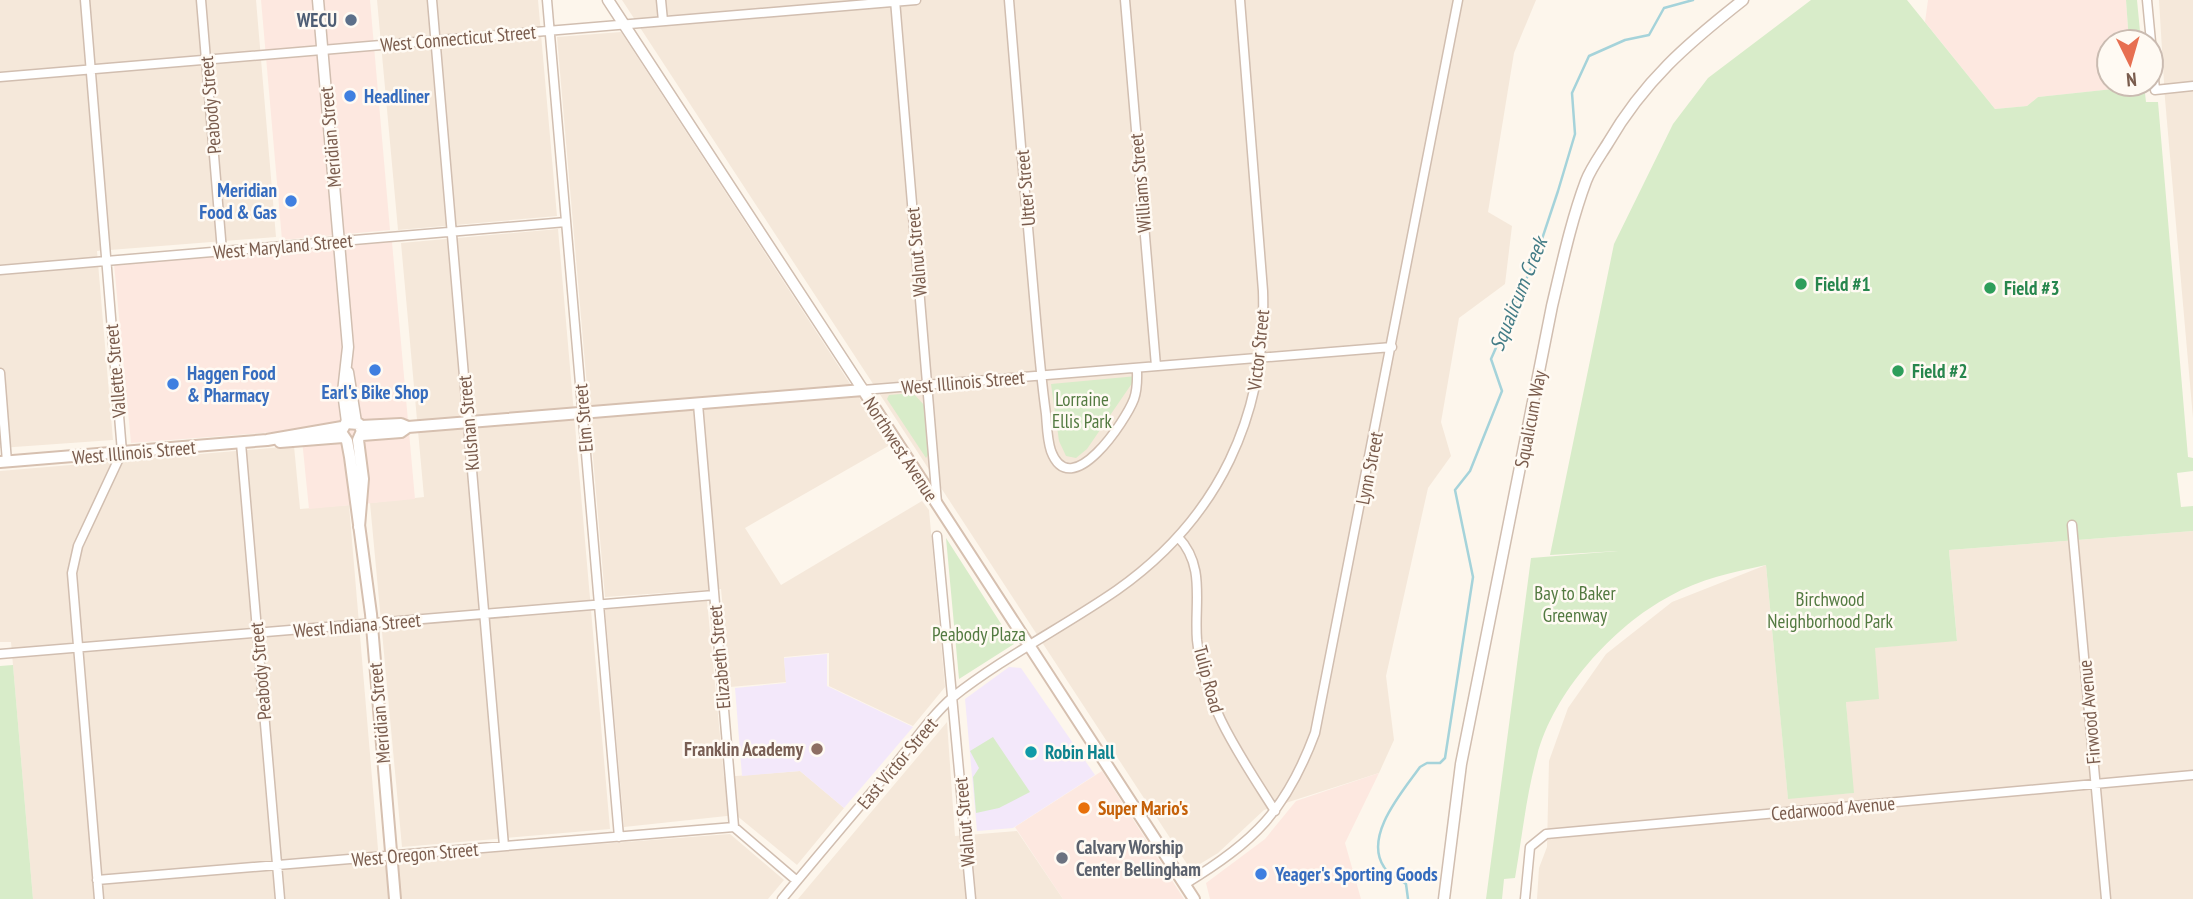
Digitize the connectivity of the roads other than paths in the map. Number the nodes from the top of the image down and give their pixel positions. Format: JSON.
{"nodes":[{"id":1,"x":85,"y":0,"type":"edge"},
{"id":2,"x":201,"y":0,"type":"edge"},
{"id":3,"x":318,"y":0,"type":"edge"},
{"id":4,"x":432,"y":0,"type":"edge"},
{"id":5,"x":547,"y":0,"type":"edge"},
{"id":6,"x":608,"y":0,"type":"edge"},
{"id":7,"x":662,"y":0,"type":"edge"},
{"id":8,"x":916,"y":0,"type":"edge"},
{"id":9,"x":1009,"y":0,"type":"edge"},
{"id":10,"x":1125,"y":0,"type":"edge"},
{"id":11,"x":1240,"y":0,"type":"edge"},
{"id":12,"x":1458,"y":0,"type":"edge"},
{"id":13,"x":1743,"y":0,"type":"edge"},
{"id":14,"x":2147,"y":0,"type":"edge"},
{"id":15,"x":895,"y":1,"type":"edge"},
{"id":16,"x":777,"y":2,"type":"dead end"},
{"id":17,"x":778,"y":12,"type":"junction"},
{"id":18,"x":663,"y":21,"type":"junction"},
{"id":19,"x":624,"y":24,"type":"junction"},
{"id":20,"x":2150,"y":28,"type":"edge"},
{"id":21,"x":550,"y":31,"type":"junction"},
{"id":22,"x":436,"y":40,"type":"junction"},
{"id":23,"x":322,"y":50,"type":"junction"},
{"id":24,"x":206,"y":60,"type":"junction"},
{"id":25,"x":90,"y":70,"type":"junction"},
{"id":26,"x":0,"y":77,"type":"edge"},
{"id":27,"x":2193,"y":86,"type":"edge"},
{"id":28,"x":2165,"y":89,"type":"edge"},
{"id":29,"x":566,"y":222,"type":"junction"},
{"id":30,"x":452,"y":232,"type":"junction"},
{"id":31,"x":339,"y":242,"type":"junction"},
{"id":32,"x":222,"y":251,"type":"junction"},
{"id":33,"x":106,"y":261,"type":"junction"},
{"id":34,"x":0,"y":270,"type":"edge"},
{"id":35,"x":1392,"y":347,"type":"junction"},
{"id":36,"x":1262,"y":358,"type":"junction"},
{"id":37,"x":1156,"y":366,"type":"junction"},
{"id":38,"x":1136,"y":368,"type":"junction"},
{"id":39,"x":0,"y":373,"type":"edge"},
{"id":40,"x":1041,"y":376,"type":"junction"},
{"id":41,"x":927,"y":385,"type":"junction"},
{"id":42,"x":863,"y":390,"type":"junction"},
{"id":43,"x":698,"y":404,"type":"junction"},
{"id":44,"x":583,"y":413,"type":"junction"},
{"id":45,"x":468,"y":423,"type":"junction"},
{"id":46,"x":352,"y":431,"type":"junction"},
{"id":47,"x":241,"y":443,"type":"junction"},
{"id":48,"x":122,"y":452,"type":"junction"},
{"id":49,"x":4,"y":462,"type":"edge"},
{"id":50,"x":937,"y":504,"type":"junction"},
{"id":51,"x":2072,"y":525,"type":"dead end"},
{"id":52,"x":937,"y":536,"type":"dead end"},
{"id":53,"x":1178,"y":537,"type":"junction"},
{"id":54,"x":714,"y":595,"type":"junction"},
{"id":55,"x":599,"y":605,"type":"junction"},
{"id":56,"x":484,"y":614,"type":"junction"},
{"id":57,"x":371,"y":624,"type":"junction"},
{"id":58,"x":257,"y":633,"type":"junction"},
{"id":59,"x":1030,"y":647,"type":"junction"},
{"id":60,"x":77,"y":648,"type":"junction"},
{"id":61,"x":0,"y":654,"type":"edge"},
{"id":62,"x":952,"y":698,"type":"junction"},
{"id":63,"x":2193,"y":775,"type":"edge"},
{"id":64,"x":2096,"y":785,"type":"junction"},
{"id":65,"x":1275,"y":811,"type":"junction"},
{"id":66,"x":734,"y":827,"type":"junction"},
{"id":67,"x":619,"y":837,"type":"junction"},
{"id":68,"x":504,"y":846,"type":"junction"},
{"id":69,"x":391,"y":856,"type":"junction"},
{"id":70,"x":277,"y":865,"type":"junction"},
{"id":71,"x":97,"y":880,"type":"junction"},
{"id":72,"x":797,"y":881,"type":"junction"},
{"id":73,"x":1185,"y":884,"type":"junction"},
{"id":74,"x":99,"y":899,"type":"edge"},
{"id":75,"x":280,"y":899,"type":"edge"},
{"id":76,"x":395,"y":899,"type":"edge"},
{"id":77,"x":782,"y":899,"type":"edge"},
{"id":78,"x":971,"y":899,"type":"edge"},
{"id":79,"x":1194,"y":899,"type":"edge"},
{"id":80,"x":1444,"y":899,"type":"edge"},
{"id":81,"x":1525,"y":899,"type":"edge"},
{"id":82,"x":2106,"y":899,"type":"edge"}],
"edges":[{"from":1,"to":25,"type":"street","name":"Vallette Street"},
{"from":2,"to":24,"type":"street","name":"Peabody Street"},
{"from":3,"to":23,"type":"street","name":"Meridian Street"},
{"from":4,"to":22,"type":"street","name":"Kulshan Street"},
{"from":5,"to":21,"type":"street","name":"Elm Street"},
{"from":6,"to":19,"type":"street","name":"Northwest Avenue"},
{"from":7,"to":18,"type":"street"},
{"from":8,"to":15,"type":"street","name":"West Connecticut Street"},
{"from":9,"to":40,"type":"street","name":"Utter Street"},
{"from":10,"to":37,"type":"street","name":"Williams Street"},
{"from":11,"to":36,"type":"street","name":"Victor Street"},
{"from":12,"to":35,"type":"street","name":"Lynn Street"},
{"from":13,"to":80,"type":"street","name":"Squalicum Way"},
{"from":14,"to":20,"type":"street"},
{"from":15,"to":17,"type":"street","name":"West Connecticut Street"},
{"from":15,"to":41,"type":"street","name":"Walnut Street"},
{"from":16,"to":17,"type":"street"},
{"from":17,"to":18,"type":"street","name":"West Connecticut Street"},
{"from":18,"to":19,"type":"street","name":"West Connecticut Street"},
{"from":19,"to":21,"type":"street","name":"West Connecticut Street"},
{"from":19,"to":42,"type":"street","name":"Northwest Avenue"},
{"from":21,"to":22,"type":"street","name":"West Connecticut Street"},
{"from":21,"to":29,"type":"street","name":"Elm Street"},
{"from":22,"to":23,"type":"street","name":"West Connecticut Street"},
{"from":22,"to":30,"type":"street","name":"Kulshan Street"},
{"from":23,"to":24,"type":"street","name":"West Connecticut Street"},
{"from":23,"to":31,"type":"street","name":"Meridian Street"},
{"from":24,"to":25,"type":"street","name":"West Connecticut Street"},
{"from":24,"to":32,"type":"street","name":"Peabody Street"},
{"from":25,"to":26,"type":"street","name":"West Connecticut Street"},
{"from":25,"to":33,"type":"street","name":"Vallette Street"},
{"from":27,"to":28,"type":"street"},
{"from":29,"to":30,"type":"street","name":"West Maryland Street"},
{"from":29,"to":44,"type":"street","name":"Elm Street"},
{"from":30,"to":31,"type":"street","name":"West Maryland Street"},
{"from":30,"to":45,"type":"street","name":"Kulshan Street"},
{"from":31,"to":32,"type":"street","name":"West Maryland Street"},
{"from":31,"to":46,"type":"street","name":"Meridian Street"},
{"from":32,"to":33,"type":"street","name":"West Maryland Street"},
{"from":33,"to":34,"type":"street","name":"West Maryland Street"},
{"from":33,"to":48,"type":"street","name":"Vallette Street"},
{"from":35,"to":36,"type":"street","name":"West Illinois Street"},
{"from":35,"to":65,"type":"street","name":"Lynn Street"},
{"from":36,"to":37,"type":"street","name":"West Illinois Street"},
{"from":36,"to":53,"type":"street","name":"Victor Street"},
{"from":37,"to":38,"type":"street","name":"West Illinois Street"},
{"from":38,"to":40,"type":"street","name":"West Illinois Street"},
{"from":38,"to":40,"type":"street","name":"Utter Street"},
{"from":39,"to":49,"type":"street"},
{"from":40,"to":41,"type":"street","name":"West Illinois Street"},
{"from":41,"to":42,"type":"street","name":"West Illinois Street"},
{"from":41,"to":50,"type":"street","name":"Walnut Street"},
{"from":42,"to":43,"type":"main road","name":"West Illinois Street"},
{"from":42,"to":50,"type":"main road","name":"Northwest Avenue"},
{"from":43,"to":44,"type":"main road","name":"West Illinois Street"},
{"from":43,"to":54,"type":"street","name":"Elizabeth Street"},
{"from":44,"to":45,"type":"main road","name":"West Illinois Street"},
{"from":44,"to":55,"type":"street","name":"Elm Street"},
{"from":45,"to":46,"type":"main road","name":"West Illinois Street"},
{"from":45,"to":56,"type":"street","name":"Kulshan Street"},
{"from":46,"to":47,"type":"main road","name":"West Illinois Street"},
{"from":46,"to":57,"type":"main road","name":"Meridian Street"},
{"from":47,"to":48,"type":"main road","name":"West Illinois Street"},
{"from":47,"to":58,"type":"street","name":"Peabody Street"},
{"from":48,"to":49,"type":"main road","name":"West Illinois Street"},
{"from":48,"to":60,"type":"street","name":"Vallette Street"},
{"from":50,"to":59,"type":"main road","name":"Northwest Avenue"},
{"from":51,"to":64,"type":"street","name":"Firwood Avenue"},
{"from":52,"to":62,"type":"street","name":"Walnut Street"},
{"from":53,"to":59,"type":"street","name":"Victor Street"},
{"from":53,"to":65,"type":"street","name":"Tulip Road"},
{"from":54,"to":55,"type":"street","name":"West Indiana Street"},
{"from":54,"to":66,"type":"street","name":"Elizabeth Street"},
{"from":55,"to":56,"type":"street","name":"West Indiana Street"},
{"from":55,"to":67,"type":"street","name":"Elm Street"},
{"from":56,"to":57,"type":"street","name":"West Indiana Street"},
{"from":56,"to":68,"type":"street","name":"Kulshan Street"},
{"from":57,"to":58,"type":"street","name":"West Indiana Street"},
{"from":57,"to":69,"type":"main road","name":"Meridian Street"},
{"from":58,"to":60,"type":"street","name":"West Indiana Street"},
{"from":58,"to":70,"type":"street","name":"Peabody Street"},
{"from":59,"to":62,"type":"street","name":"East Victor Street"},
{"from":59,"to":73,"type":"main road","name":"Northwest Avenue"},
{"from":60,"to":61,"type":"street","name":"West Indiana Street"},
{"from":60,"to":71,"type":"street","name":"Vallette Street"},
{"from":62,"to":72,"type":"street","name":"East Victor Street"},
{"from":62,"to":78,"type":"street","name":"Walnut Street"},
{"from":63,"to":64,"type":"street","name":"Cedarwood Avenue"},
{"from":64,"to":81,"type":"street","name":"Cedarwood Avenue"},
{"from":64,"to":82,"type":"street","name":"Firwood Avenue"},
{"from":65,"to":73,"type":"street","name":"Lynn Street"},
{"from":66,"to":67,"type":"street","name":"West Oregon Street"},
{"from":66,"to":72,"type":"street"},
{"from":67,"to":68,"type":"street","name":"West Oregon Street"},
{"from":68,"to":69,"type":"street","name":"West Oregon Street"},
{"from":69,"to":70,"type":"street","name":"West Oregon Street"},
{"from":69,"to":76,"type":"main road","name":"Meridian Street"},
{"from":70,"to":71,"type":"street","name":"West Oregon Street"},
{"from":70,"to":75,"type":"street","name":"Peabody Street"},
{"from":71,"to":74,"type":"street","name":"Vallette Street"},
{"from":72,"to":77,"type":"street","name":"East Victor Street"},
{"from":73,"to":79,"type":"main road","name":"Northwest Avenue"}]}
